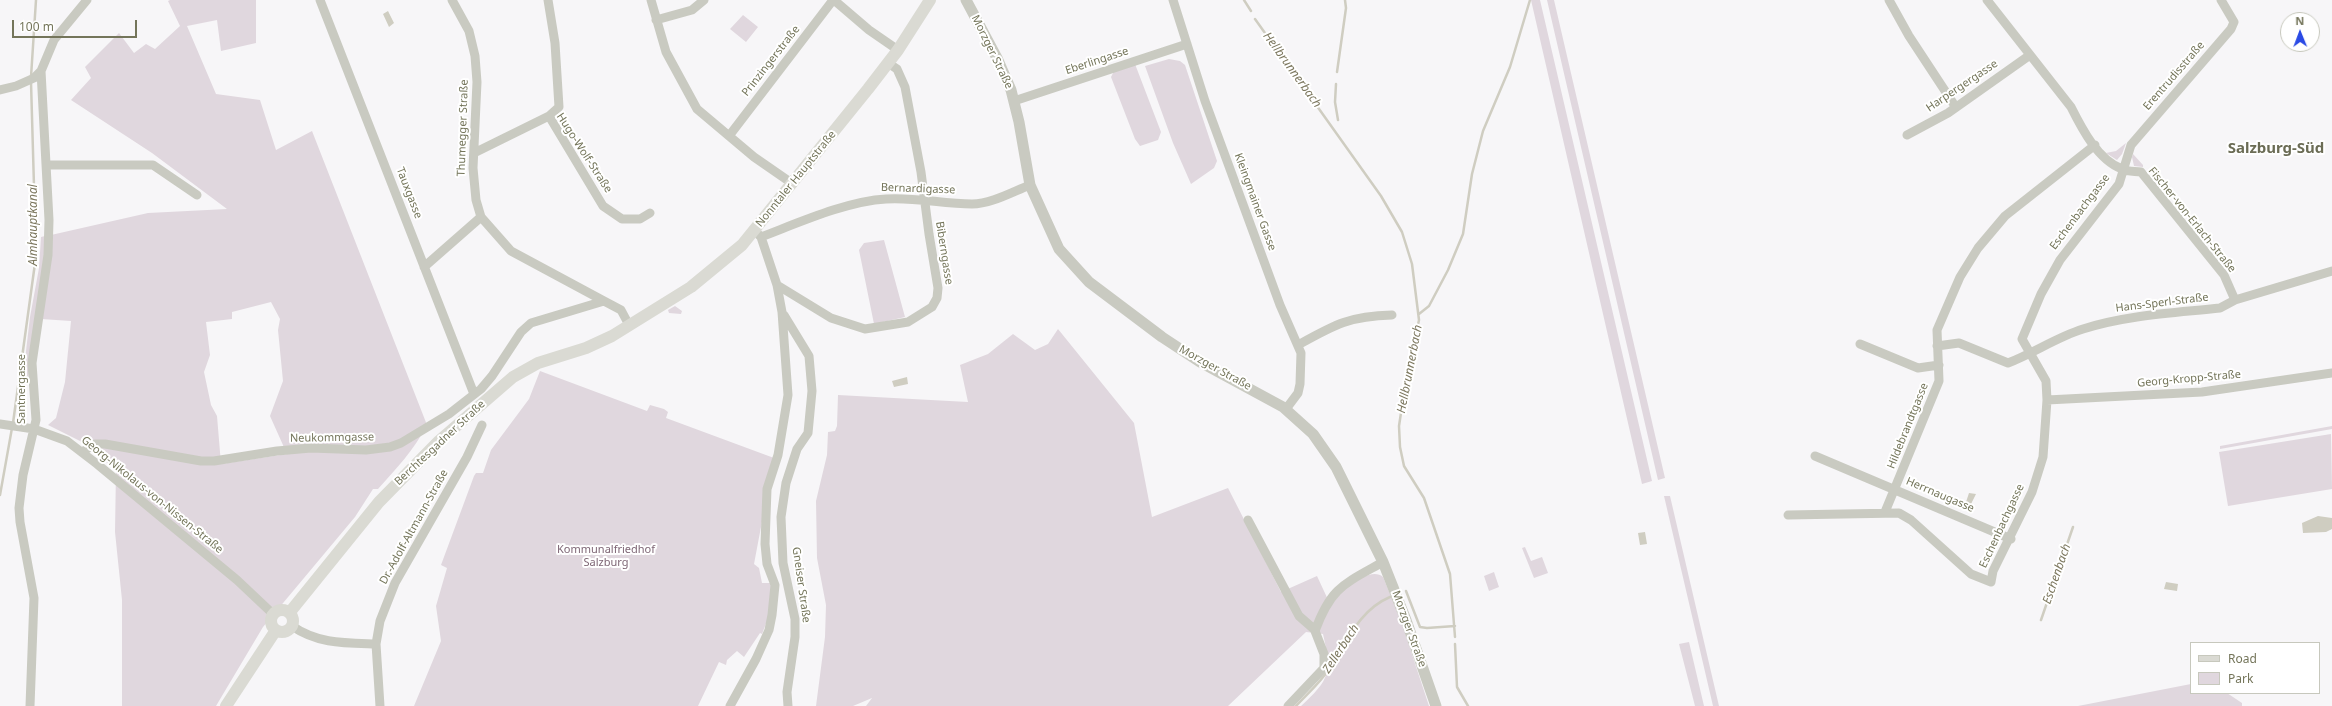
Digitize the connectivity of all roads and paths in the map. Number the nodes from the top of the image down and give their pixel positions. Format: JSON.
{"nodes":[{"id":1,"x":87,"y":0,"type":"edge"},
{"id":2,"x":320,"y":0,"type":"edge"},
{"id":3,"x":452,"y":0,"type":"edge"},
{"id":4,"x":548,"y":0,"type":"edge"},
{"id":5,"x":651,"y":0,"type":"edge"},
{"id":6,"x":704,"y":0,"type":"edge"},
{"id":7,"x":834,"y":0,"type":"edge"},
{"id":8,"x":930,"y":0,"type":"edge"},
{"id":9,"x":966,"y":0,"type":"edge"},
{"id":10,"x":1173,"y":0,"type":"edge"},
{"id":11,"x":1889,"y":0,"type":"edge"},
{"id":12,"x":1987,"y":0,"type":"edge"},
{"id":13,"x":2221,"y":0,"type":"edge"},
{"id":14,"x":656,"y":20,"type":"junction"},
{"id":15,"x":1187,"y":44,"type":"junction"},
{"id":16,"x":898,"y":50,"type":"junction"},
{"id":17,"x":2030,"y":55,"type":"junction"},
{"id":18,"x":888,"y":63,"type":"junction"},
{"id":19,"x":41,"y":71,"type":"junction"},
{"id":20,"x":0,"y":90,"type":"edge"},
{"id":21,"x":1014,"y":101,"type":"junction"},
{"id":22,"x":1955,"y":106,"type":"junction"},
{"id":23,"x":549,"y":116,"type":"junction"},
{"id":24,"x":1907,"y":135,"type":"dead end"},
{"id":25,"x":729,"y":136,"type":"junction"},
{"id":26,"x":2095,"y":145,"type":"junction"},
{"id":27,"x":474,"y":152,"type":"junction"},
{"id":28,"x":46,"y":165,"type":"junction"},
{"id":29,"x":2123,"y":170,"type":"junction"},
{"id":30,"x":793,"y":184,"type":"junction"},
{"id":31,"x":1030,"y":185,"type":"junction"},
{"id":32,"x":197,"y":195,"type":"dead end"},
{"id":33,"x":924,"y":199,"type":"junction"},
{"id":34,"x":650,"y":213,"type":"dead end"},
{"id":35,"x":481,"y":217,"type":"junction"},
{"id":36,"x":758,"y":234,"type":"junction"},
{"id":37,"x":424,"y":266,"type":"junction"},
{"id":38,"x":2332,"y":271,"type":"edge"},
{"id":39,"x":777,"y":285,"type":"junction"},
{"id":40,"x":2234,"y":300,"type":"junction"},
{"id":41,"x":604,"y":301,"type":"junction"},
{"id":42,"x":782,"y":312,"type":"junction"},
{"id":43,"x":1392,"y":315,"type":"dead end"},
{"id":44,"x":629,"y":325,"type":"junction"},
{"id":45,"x":1860,"y":344,"type":"dead end"},
{"id":46,"x":1298,"y":345,"type":"junction"},
{"id":47,"x":1938,"y":346,"type":"junction"},
{"id":48,"x":2031,"y":355,"type":"junction"},
{"id":49,"x":1938,"y":365,"type":"junction"},
{"id":50,"x":2332,"y":373,"type":"edge"},
{"id":51,"x":474,"y":394,"type":"junction"},
{"id":52,"x":2047,"y":400,"type":"junction"},
{"id":53,"x":1286,"y":409,"type":"junction"},
{"id":54,"x":4,"y":424,"type":"edge"},
{"id":55,"x":482,"y":425,"type":"dead end"},
{"id":56,"x":34,"y":429,"type":"junction"},
{"id":57,"x":82,"y":452,"type":"junction"},
{"id":58,"x":1815,"y":456,"type":"dead end"},
{"id":59,"x":1895,"y":489,"type":"junction"},
{"id":60,"x":1885,"y":512,"type":"junction"},
{"id":61,"x":1788,"y":515,"type":"dead end"},
{"id":62,"x":1248,"y":520,"type":"dead end"},
{"id":63,"x":2011,"y":538,"type":"junction"},
{"id":64,"x":1383,"y":562,"type":"junction"},
{"id":65,"x":290,"y":612,"type":"junction"},
{"id":66,"x":272,"y":614,"type":"junction"},
{"id":67,"x":292,"y":626,"type":"junction"},
{"id":68,"x":276,"y":630,"type":"junction"},
{"id":69,"x":1316,"y":630,"type":"junction"},
{"id":70,"x":376,"y":644,"type":"junction"},
{"id":71,"x":30,"y":706,"type":"edge"},
{"id":72,"x":226,"y":706,"type":"edge"},
{"id":73,"x":380,"y":706,"type":"edge"},
{"id":74,"x":730,"y":706,"type":"edge"},
{"id":75,"x":788,"y":706,"type":"edge"},
{"id":76,"x":1288,"y":706,"type":"edge"},
{"id":77,"x":1436,"y":706,"type":"edge"}],
"edges":[{"from":1,"to":19,"type":"street"},
{"from":2,"to":37,"type":"street","name":"Tauxgasse"},
{"from":3,"to":27,"type":"street","name":"Thumegger Straße"},
{"from":4,"to":23,"type":"street"},
{"from":5,"to":14,"type":"street"},
{"from":6,"to":14,"type":"street"},
{"from":7,"to":16,"type":"street"},
{"from":7,"to":25,"type":"street","name":"Prinzingerstraße"},
{"from":8,"to":16,"type":"main road","name":"Nonntaler Hauptstraße"},
{"from":9,"to":21,"type":"street","name":"Morzger Straße"},
{"from":10,"to":15,"type":"street","name":"Kleingmainer Gasse"},
{"from":11,"to":22,"type":"street"},
{"from":12,"to":17,"type":"street","name":"Fischer-von-Erlach-Straße"},
{"from":13,"to":29,"type":"street","name":"Erentrudisstraße"},
{"from":14,"to":25,"type":"street"},
{"from":15,"to":21,"type":"street","name":"Eberlingasse"},
{"from":15,"to":46,"type":"street","name":"Kleingmainer Gasse"},
{"from":16,"to":18,"type":"main road","name":"Nonntaler Hauptstraße"},
{"from":17,"to":22,"type":"street","name":"Harpergergasse"},
{"from":17,"to":26,"type":"street","name":"Fischer-von-Erlach-Straße"},
{"from":18,"to":30,"type":"main road","name":"Nonntaler Hauptstraße"},
{"from":18,"to":33,"type":"street","name":"Biberngasse"},
{"from":19,"to":20,"type":"street"},
{"from":19,"to":28,"type":"street","name":"Santnergasse"},
{"from":21,"to":31,"type":"street","name":"Morzger Straße"},
{"from":22,"to":24,"type":"street","name":"Harpergergasse"},
{"from":23,"to":27,"type":"street","name":"Hugo-Wolf-Straße"},
{"from":23,"to":34,"type":"street","name":"Hugo-Wolf-Straße"},
{"from":25,"to":30,"type":"street"},
{"from":26,"to":29,"type":"street","name":"Fischer-von-Erlach-Straße"},
{"from":26,"to":47,"type":"street","name":"Hildebrandtgasse"},
{"from":27,"to":35,"type":"street","name":"Thumegger Straße"},
{"from":28,"to":32,"type":"street"},
{"from":28,"to":56,"type":"street","name":"Santnergasse"},
{"from":29,"to":40,"type":"street","name":"Fischer-von-Erlach-Straße"},
{"from":29,"to":48,"type":"street","name":"Eschenbachgasse"},
{"from":30,"to":36,"type":"main road","name":"Nonntaler Hauptstraße"},
{"from":31,"to":33,"type":"street","name":"Bernardigasse"},
{"from":31,"to":53,"type":"street","name":"Morzger Straße"},
{"from":33,"to":36,"type":"street","name":"Bernardigasse"},
{"from":33,"to":39,"type":"street","name":"Biberngasse"},
{"from":35,"to":37,"type":"street"},
{"from":35,"to":41,"type":"street","name":"Thumegger Straße"},
{"from":36,"to":39,"type":"street","name":"Gneiser Straße"},
{"from":36,"to":44,"type":"main road","name":"Nonntaler Hauptstraße"},
{"from":37,"to":51,"type":"street","name":"Tauxgasse"},
{"from":38,"to":40,"type":"street","name":"Hans-Sperl-Straße"},
{"from":39,"to":42,"type":"street","name":"Gneiser Straße"},
{"from":40,"to":48,"type":"street","name":"Hans-Sperl-Straße"},
{"from":41,"to":44,"type":"street","name":"Thumegger Straße"},
{"from":41,"to":51,"type":"street","name":"Neukommgasse"},
{"from":42,"to":74,"type":"street","name":"Gneiser Straße"},
{"from":42,"to":75,"type":"street","name":"Gneiser Straße"},
{"from":43,"to":46,"type":"street"},
{"from":44,"to":65,"type":"main road","name":"Berchtesgadner Straße"},
{"from":45,"to":49,"type":"street"},
{"from":46,"to":53,"type":"street","name":"Kleingmainer Gasse"},
{"from":47,"to":48,"type":"street"},
{"from":47,"to":49,"type":"street","name":"Hildebrandtgasse"},
{"from":48,"to":52,"type":"street","name":"Eschenbachgasse"},
{"from":49,"to":59,"type":"street","name":"Hildebrandtgasse"},
{"from":50,"to":52,"type":"street","name":"Georg-Kropp-Straße"},
{"from":51,"to":57,"type":"street","name":"Neukommgasse"},
{"from":52,"to":63,"type":"street","name":"Eschenbachgasse"},
{"from":53,"to":64,"type":"street","name":"Morzger Straße"},
{"from":54,"to":56,"type":"street","name":"Georg-Nikolaus-von-Nissen-Straße"},
{"from":55,"to":70,"type":"street","name":"Dr.-Adolf-Altmann-Straße"},
{"from":56,"to":57,"type":"street","name":"Georg-Nikolaus-von-Nissen-Straße"},
{"from":56,"to":71,"type":"street","name":"Santnergasse"},
{"from":57,"to":66,"type":"street","name":"Georg-Nikolaus-von-Nissen-Straße"},
{"from":58,"to":59,"type":"street","name":"Herrnaugasse"},
{"from":59,"to":60,"type":"street","name":"Hildebrandtgasse"},
{"from":59,"to":63,"type":"street","name":"Herrnaugasse"},
{"from":60,"to":61,"type":"street","name":"Eschenbachgasse"},
{"from":60,"to":63,"type":"street","name":"Eschenbachgasse"},
{"from":62,"to":69,"type":"street"},
{"from":64,"to":69,"type":"street"},
{"from":64,"to":77,"type":"street","name":"Morzger Straße"},
{"from":65,"to":66,"type":"main road"},
{"from":65,"to":67,"type":"main road"},
{"from":66,"to":68,"type":"main road"},
{"from":67,"to":68,"type":"main road"},
{"from":67,"to":70,"type":"street"},
{"from":68,"to":72,"type":"main road"},
{"from":69,"to":76,"type":"street"},
{"from":70,"to":73,"type":"street","name":"Dr.-Adolf-Altmann-Straße"}]}
